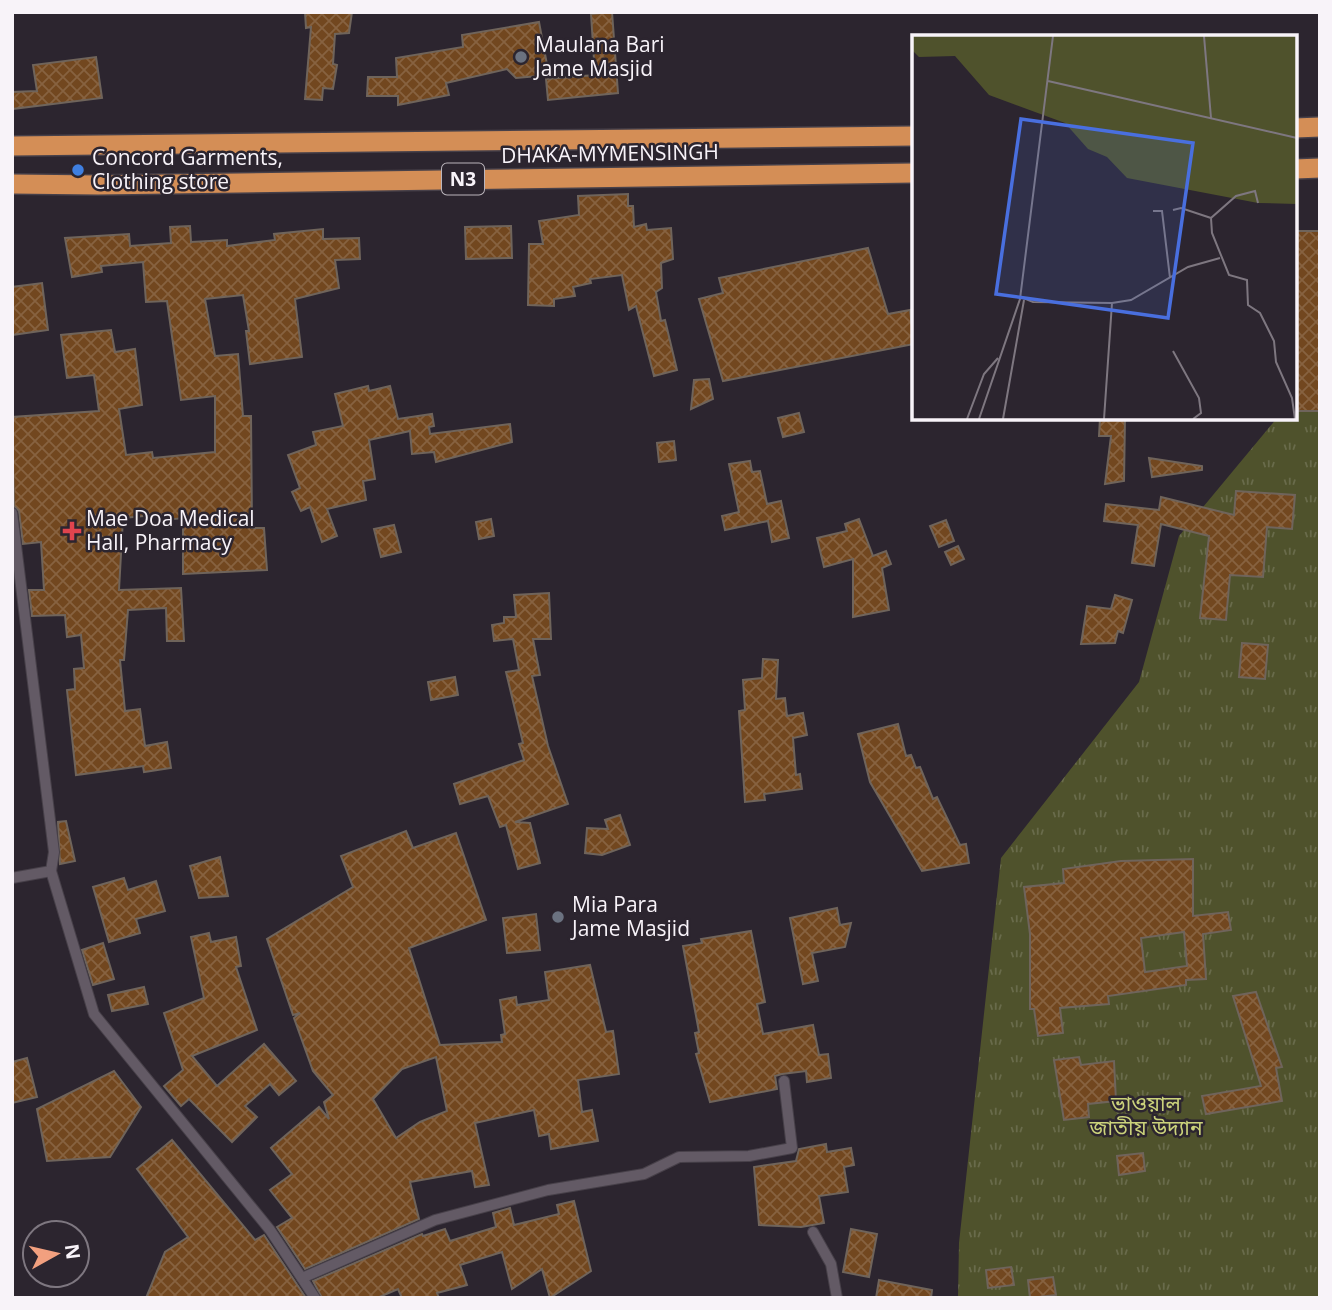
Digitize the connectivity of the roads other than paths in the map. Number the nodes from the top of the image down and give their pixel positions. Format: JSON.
{"nodes":[{"id":1,"x":1320,"y":127,"type":"edge"},
{"id":2,"x":1297,"y":128,"type":"edge"},
{"id":3,"x":912,"y":136,"type":"edge"},
{"id":4,"x":12,"y":146,"type":"edge"},
{"id":5,"x":1320,"y":168,"type":"edge"},
{"id":6,"x":1297,"y":169,"type":"edge"},
{"id":7,"x":912,"y":173,"type":"edge"},
{"id":8,"x":12,"y":184,"type":"edge"},
{"id":9,"x":12,"y":513,"type":"edge"},
{"id":10,"x":51,"y":871,"type":"junction"},
{"id":11,"x":12,"y":878,"type":"edge"},
{"id":12,"x":784,"y":1081,"type":"dead end"},
{"id":13,"x":813,"y":1231,"type":"dead end"},
{"id":14,"x":302,"y":1278,"type":"junction"},
{"id":15,"x":315,"y":1298,"type":"edge"},
{"id":16,"x":837,"y":1298,"type":"edge"}],
"edges":[{"from":1,"to":2,"type":"highway"},
{"from":3,"to":4,"type":"highway","name":"DHAKA-MYMENSINGH","number":"N3"},
{"from":5,"to":6,"type":"highway"},
{"from":7,"to":8,"type":"highway","name":"DHAKA-MYMENSINGH","number":"N3"},
{"from":9,"to":10,"type":"lane"},
{"from":10,"to":11,"type":"lane"},
{"from":10,"to":14,"type":"lane"},
{"from":12,"to":14,"type":"lane"},
{"from":13,"to":16,"type":"lane"},
{"from":14,"to":15,"type":"lane"}]}
